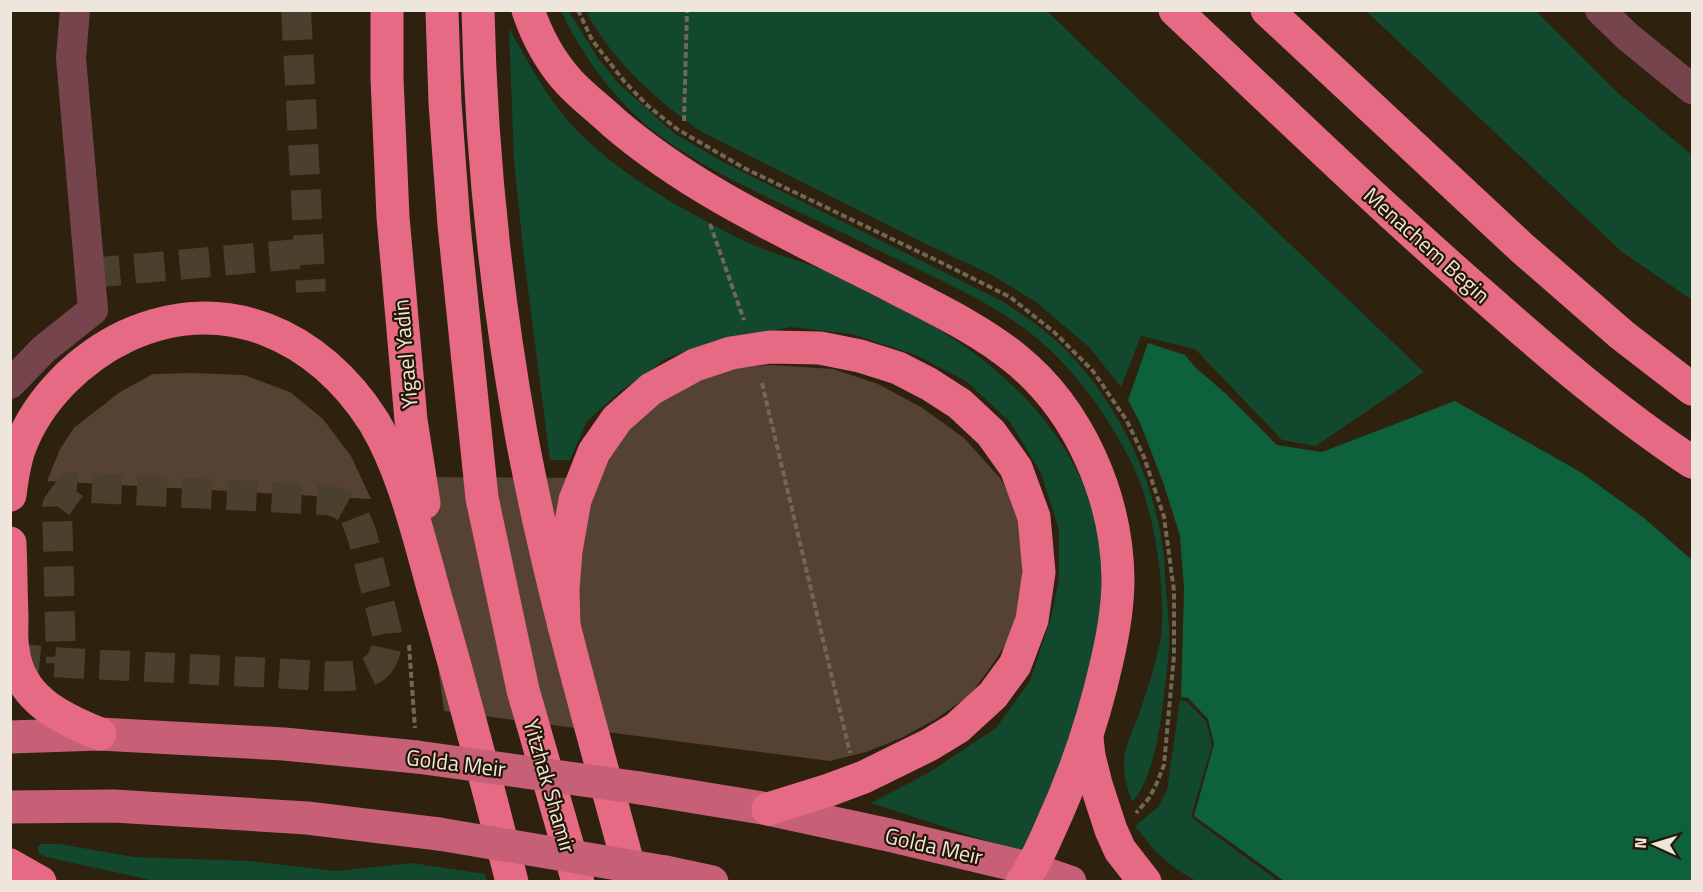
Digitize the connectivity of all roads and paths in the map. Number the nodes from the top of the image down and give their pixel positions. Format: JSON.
{"nodes":[{"id":1,"x":75,"y":10,"type":"edge"},
{"id":2,"x":387,"y":10,"type":"edge"},
{"id":3,"x":442,"y":10,"type":"edge"},
{"id":4,"x":478,"y":10,"type":"edge"},
{"id":5,"x":528,"y":10,"type":"edge"},
{"id":6,"x":578,"y":10,"type":"edge"},
{"id":7,"x":687,"y":10,"type":"edge"},
{"id":8,"x":1175,"y":10,"type":"edge"},
{"id":9,"x":1267,"y":10,"type":"edge"},
{"id":10,"x":1600,"y":10,"type":"edge"},
{"id":11,"x":1692,"y":89,"type":"edge"},
{"id":12,"x":684,"y":121,"type":"dead end"},
{"id":13,"x":706,"y":214,"type":"dead end"},
{"id":14,"x":744,"y":320,"type":"dead end"},
{"id":15,"x":762,"y":383,"type":"dead end"},
{"id":16,"x":10,"y":384,"type":"edge"},
{"id":17,"x":1692,"y":389,"type":"edge"},
{"id":18,"x":1692,"y":462,"type":"edge"},
{"id":19,"x":10,"y":495,"type":"edge"},
{"id":20,"x":10,"y":543,"type":"edge"},
{"id":21,"x":564,"y":626,"type":"junction"},
{"id":22,"x":409,"y":645,"type":"dead end"},
{"id":23,"x":464,"y":693,"type":"junction"},
{"id":24,"x":100,"y":734,"type":"junction"},
{"id":25,"x":10,"y":737,"type":"edge"},
{"id":26,"x":1087,"y":737,"type":"junction"},
{"id":27,"x":417,"y":757,"type":"junction"},
{"id":28,"x":853,"y":764,"type":"dead end"},
{"id":29,"x":10,"y":807,"type":"edge"},
{"id":30,"x":768,"y":809,"type":"junction"},
{"id":31,"x":1133,"y":816,"type":"dead end"},
{"id":32,"x":10,"y":865,"type":"edge"},
{"id":33,"x":1027,"y":875,"type":"edge"},
{"id":34,"x":40,"y":882,"type":"edge"},
{"id":35,"x":512,"y":882,"type":"edge"},
{"id":36,"x":578,"y":882,"type":"edge"},
{"id":37,"x":633,"y":882,"type":"edge"},
{"id":38,"x":712,"y":882,"type":"edge"},
{"id":39,"x":1070,"y":882,"type":"edge"},
{"id":40,"x":1145,"y":882,"type":"edge"}],
"edges":[{"from":1,"to":16,"type":"street"},
{"from":2,"to":23,"type":"highway","name":"Yigael Yadin"},
{"from":3,"to":36,"type":"highway","name":"Yitzhak Shamir"},
{"from":4,"to":21,"type":"highway"},
{"from":5,"to":26,"type":"highway"},
{"from":6,"to":31,"type":"path"},
{"from":7,"to":12,"type":"path"},
{"from":8,"to":18,"type":"highway","name":"Menachem Begin"},
{"from":9,"to":17,"type":"highway"},
{"from":10,"to":11,"type":"street"},
{"from":13,"to":14,"type":"path"},
{"from":15,"to":28,"type":"path"},
{"from":19,"to":23,"type":"highway"},
{"from":20,"to":24,"type":"highway"},
{"from":21,"to":30,"type":"highway"},
{"from":21,"to":37,"type":"highway"},
{"from":22,"to":27,"type":"path"},
{"from":23,"to":35,"type":"highway"},
{"from":24,"to":25,"type":"main road","name":"Golda Meir"},
{"from":24,"to":27,"type":"main road","name":"Golda Meir"},
{"from":26,"to":33,"type":"highway"},
{"from":26,"to":40,"type":"highway"},
{"from":27,"to":30,"type":"main road","name":"Golda Meir","bridge":true},
{"from":29,"to":38,"type":"main road","bridge":true},
{"from":30,"to":33,"type":"main road","name":"Golda Meir"},
{"from":32,"to":34,"type":"highway"},
{"from":33,"to":39,"type":"main road","name":"Golda Meir"}]}
